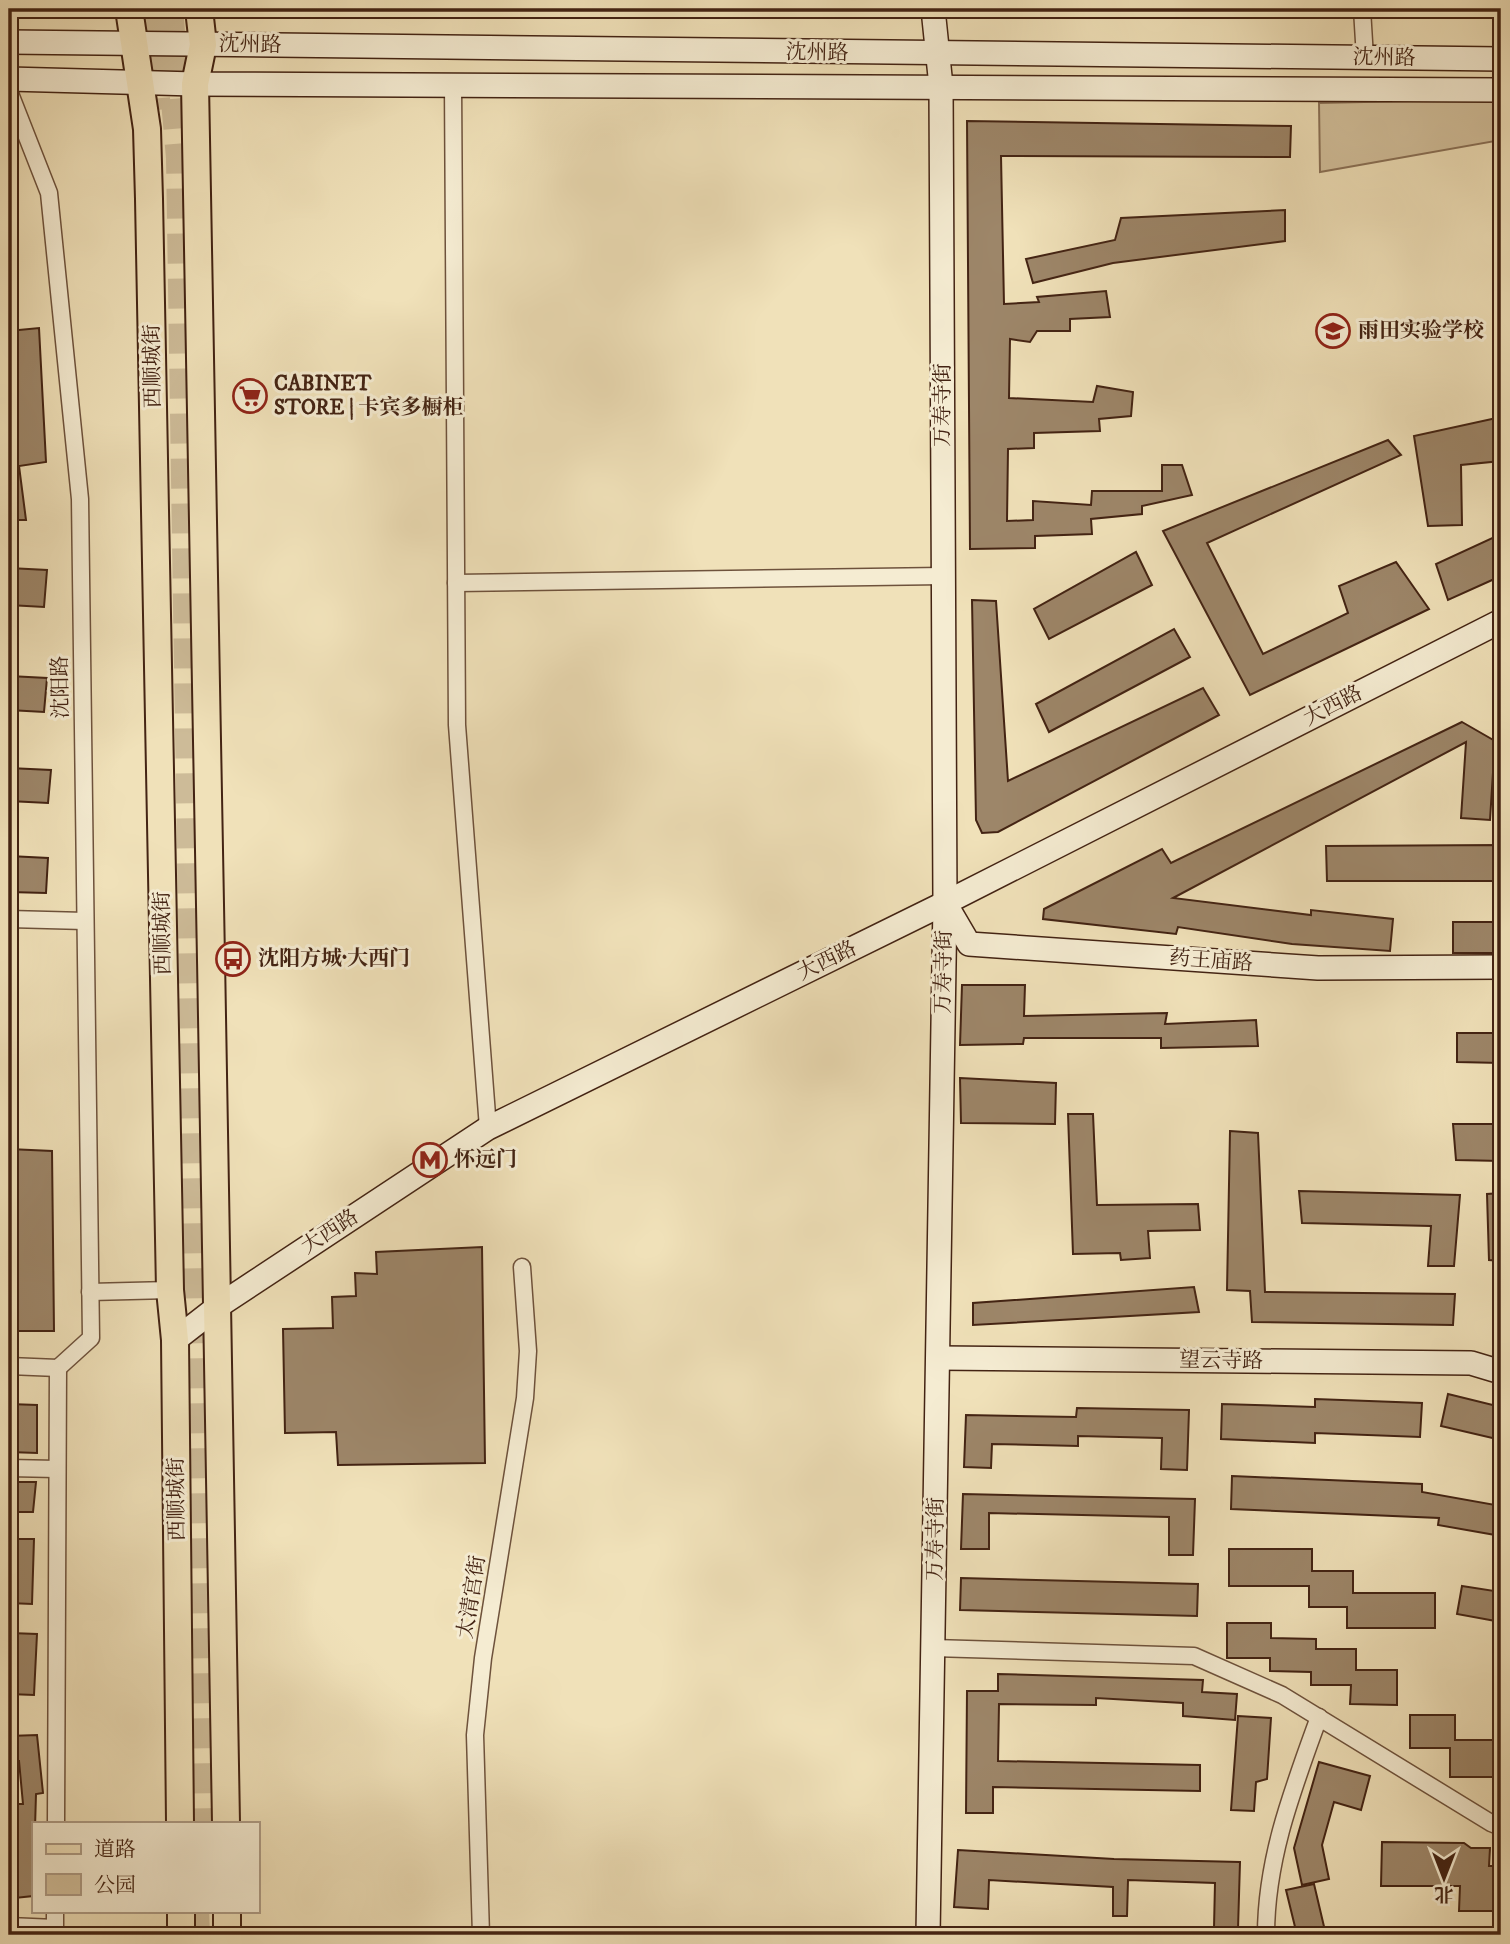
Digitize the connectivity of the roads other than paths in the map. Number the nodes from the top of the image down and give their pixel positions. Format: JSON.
{"nodes":[{"id":1,"x":129,"y":9,"type":"edge"},
{"id":2,"x":199,"y":9,"type":"edge"},
{"id":3,"x":933,"y":9,"type":"edge"},
{"id":4,"x":1362,"y":9,"type":"edge"},
{"id":5,"x":9,"y":42,"type":"edge"},
{"id":6,"x":132,"y":43,"type":"junction"},
{"id":7,"x":203,"y":45,"type":"junction"},
{"id":8,"x":938,"y":54,"type":"junction"},
{"id":9,"x":1365,"y":58,"type":"junction"},
{"id":10,"x":1501,"y":59,"type":"edge"},
{"id":11,"x":9,"y":79,"type":"edge"},
{"id":12,"x":139,"y":83,"type":"junction"},
{"id":13,"x":453,"y":83,"type":"junction"},
{"id":14,"x":195,"y":84,"type":"junction"},
{"id":15,"x":941,"y":86,"type":"junction"},
{"id":16,"x":1501,"y":90,"type":"edge"},
{"id":17,"x":9,"y":91,"type":"edge"},
{"id":18,"x":943,"y":576,"type":"junction"},
{"id":19,"x":456,"y":583,"type":"junction"},
{"id":20,"x":1501,"y":621,"type":"edge"},
{"id":21,"x":945,"y":903,"type":"junction"},
{"id":22,"x":9,"y":919,"type":"edge"},
{"id":23,"x":85,"y":921,"type":"junction"},
{"id":24,"x":1501,"y":967,"type":"edge"},
{"id":25,"x":488,"y":1128,"type":"junction"},
{"id":26,"x":522,"y":1267,"type":"dead end"},
{"id":27,"x":170,"y":1290,"type":"junction"},
{"id":28,"x":90,"y":1292,"type":"junction"},
{"id":29,"x":220,"y":1305,"type":"junction"},
{"id":30,"x":175,"y":1340,"type":"junction"},
{"id":31,"x":939,"y":1358,"type":"junction"},
{"id":32,"x":9,"y":1366,"type":"edge"},
{"id":33,"x":58,"y":1368,"type":"junction"},
{"id":34,"x":1501,"y":1372,"type":"edge"},
{"id":35,"x":9,"y":1468,"type":"edge"},
{"id":36,"x":57,"y":1469,"type":"junction"},
{"id":37,"x":933,"y":1648,"type":"junction"},
{"id":38,"x":1319,"y":1717,"type":"junction"},
{"id":39,"x":56,"y":1822,"type":"edge"},
{"id":40,"x":180,"y":1822,"type":"edge"},
{"id":41,"x":226,"y":1822,"type":"edge"},
{"id":42,"x":1501,"y":1827,"type":"edge"},
{"id":43,"x":55,"y":1912,"type":"edge"},
{"id":44,"x":181,"y":1912,"type":"edge"},
{"id":45,"x":227,"y":1912,"type":"edge"},
{"id":46,"x":9,"y":1926,"type":"edge"},
{"id":47,"x":55,"y":1932,"type":"edge"},
{"id":48,"x":181,"y":1935,"type":"edge"},
{"id":49,"x":227,"y":1935,"type":"edge"},
{"id":50,"x":481,"y":1935,"type":"edge"},
{"id":51,"x":928,"y":1935,"type":"edge"},
{"id":52,"x":1266,"y":1935,"type":"edge"}],
"edges":[{"from":1,"to":6,"type":"main road","name":"西顺城街"},
{"from":2,"to":7,"type":"main road"},
{"from":3,"to":8,"type":"main road","name":"万寿寺街"},
{"from":4,"to":9,"type":"street"},
{"from":5,"to":6,"type":"main road","name":"沈州路"},
{"from":6,"to":7,"type":"main road","name":"沈州路"},
{"from":6,"to":12,"type":"main road","name":"西顺城街"},
{"from":7,"to":8,"type":"main road","name":"沈州路"},
{"from":7,"to":14,"type":"main road"},
{"from":8,"to":9,"type":"main road","name":"沈州路"},
{"from":8,"to":15,"type":"main road","name":"万寿寺街"},
{"from":9,"to":10,"type":"main road","name":"沈州路"},
{"from":11,"to":12,"type":"main road","name":"沈州路"},
{"from":12,"to":14,"type":"main road","name":"沈州路"},
{"from":12,"to":27,"type":"main road","name":"西顺城街"},
{"from":13,"to":14,"type":"main road","name":"沈州路"},
{"from":13,"to":15,"type":"main road","name":"沈州路"},
{"from":13,"to":19,"type":"street"},
{"from":14,"to":29,"type":"main road"},
{"from":15,"to":16,"type":"main road","name":"沈州路"},
{"from":15,"to":18,"type":"main road","name":"万寿寺街"},
{"from":17,"to":23,"type":"street","name":"沈阳路"},
{"from":18,"to":19,"type":"street"},
{"from":18,"to":21,"type":"main road","name":"万寿寺街"},
{"from":19,"to":25,"type":"street"},
{"from":20,"to":21,"type":"main road","name":"大西路"},
{"from":21,"to":24,"type":"main road","name":"药王庙路"},
{"from":21,"to":25,"type":"main road","name":"大西路"},
{"from":21,"to":31,"type":"main road","name":"万寿寺街"},
{"from":22,"to":23,"type":"street"},
{"from":23,"to":28,"type":"street","name":"沈阳路"},
{"from":25,"to":29,"type":"main road","name":"大西路"},
{"from":26,"to":50,"type":"street","name":"太清宫街"},
{"from":27,"to":28,"type":"street"},
{"from":27,"to":30,"type":"main road","name":"西顺城街"},
{"from":28,"to":33,"type":"street","name":"沈阳路"},
{"from":29,"to":30,"type":"main road","name":"大西路"},
{"from":29,"to":41,"type":"main road"},
{"from":30,"to":40,"type":"main road","name":"西顺城街"},
{"from":31,"to":34,"type":"main road","name":"望云寺路"},
{"from":31,"to":37,"type":"main road","name":"万寿寺街"},
{"from":32,"to":33,"type":"street"},
{"from":33,"to":36,"type":"street"},
{"from":35,"to":36,"type":"street"},
{"from":36,"to":39,"type":"street"},
{"from":37,"to":38,"type":"street"},
{"from":37,"to":51,"type":"main road","name":"万寿寺街"},
{"from":38,"to":42,"type":"street"},
{"from":38,"to":52,"type":"street"},
{"from":43,"to":47,"type":"street"},
{"from":44,"to":48,"type":"main road"},
{"from":45,"to":49,"type":"main road"},
{"from":46,"to":47,"type":"street"}]}
